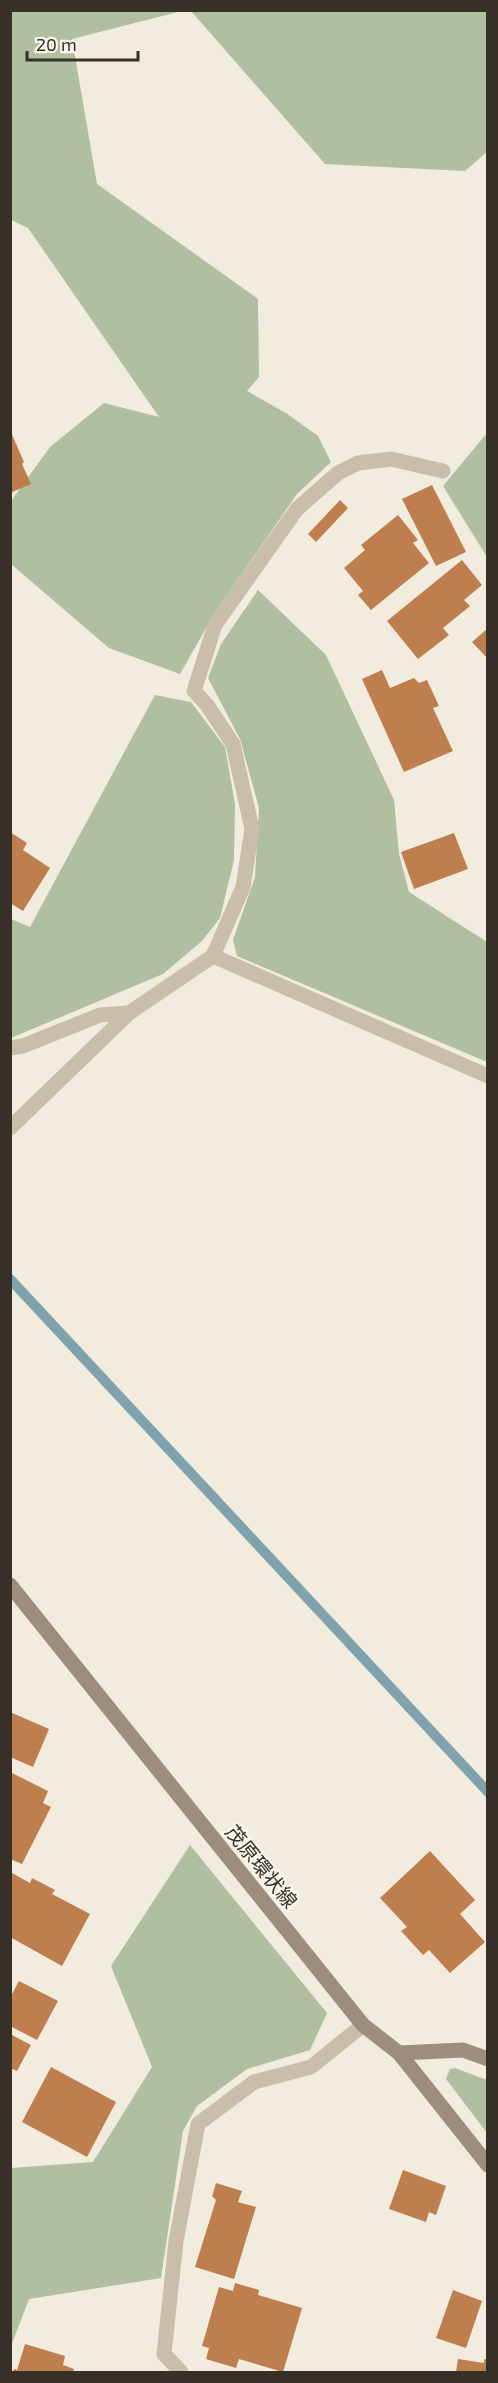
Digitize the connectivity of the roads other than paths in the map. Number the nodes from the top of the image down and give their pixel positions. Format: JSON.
{"nodes":[{"id":1,"x":443,"y":471,"type":"dead end"},
{"id":2,"x":213,"y":956,"type":"junction"},
{"id":3,"x":129,"y":1012,"type":"junction"},
{"id":4,"x":10,"y":1048,"type":"edge"},
{"id":5,"x":488,"y":1076,"type":"edge"},
{"id":6,"x":10,"y":1128,"type":"edge"},
{"id":7,"x":10,"y":1585,"type":"edge"},
{"id":8,"x":363,"y":2025,"type":"junction"},
{"id":9,"x":399,"y":2053,"type":"junction"},
{"id":10,"x":488,"y":2059,"type":"edge"},
{"id":11,"x":488,"y":2165,"type":"edge"},
{"id":12,"x":181,"y":2373,"type":"edge"}],
"edges":[{"from":1,"to":2,"type":"street"},
{"from":2,"to":3,"type":"street"},
{"from":2,"to":5,"type":"street"},
{"from":3,"to":4,"type":"street"},
{"from":3,"to":6,"type":"street"},
{"from":7,"to":8,"type":"main road","name":"茂原環状線"},
{"from":8,"to":9,"type":"main road","name":"茂原環状線"},
{"from":8,"to":12,"type":"street"},
{"from":9,"to":10,"type":"main road"},
{"from":9,"to":11,"type":"main road","name":"茂原環状線"}]}
